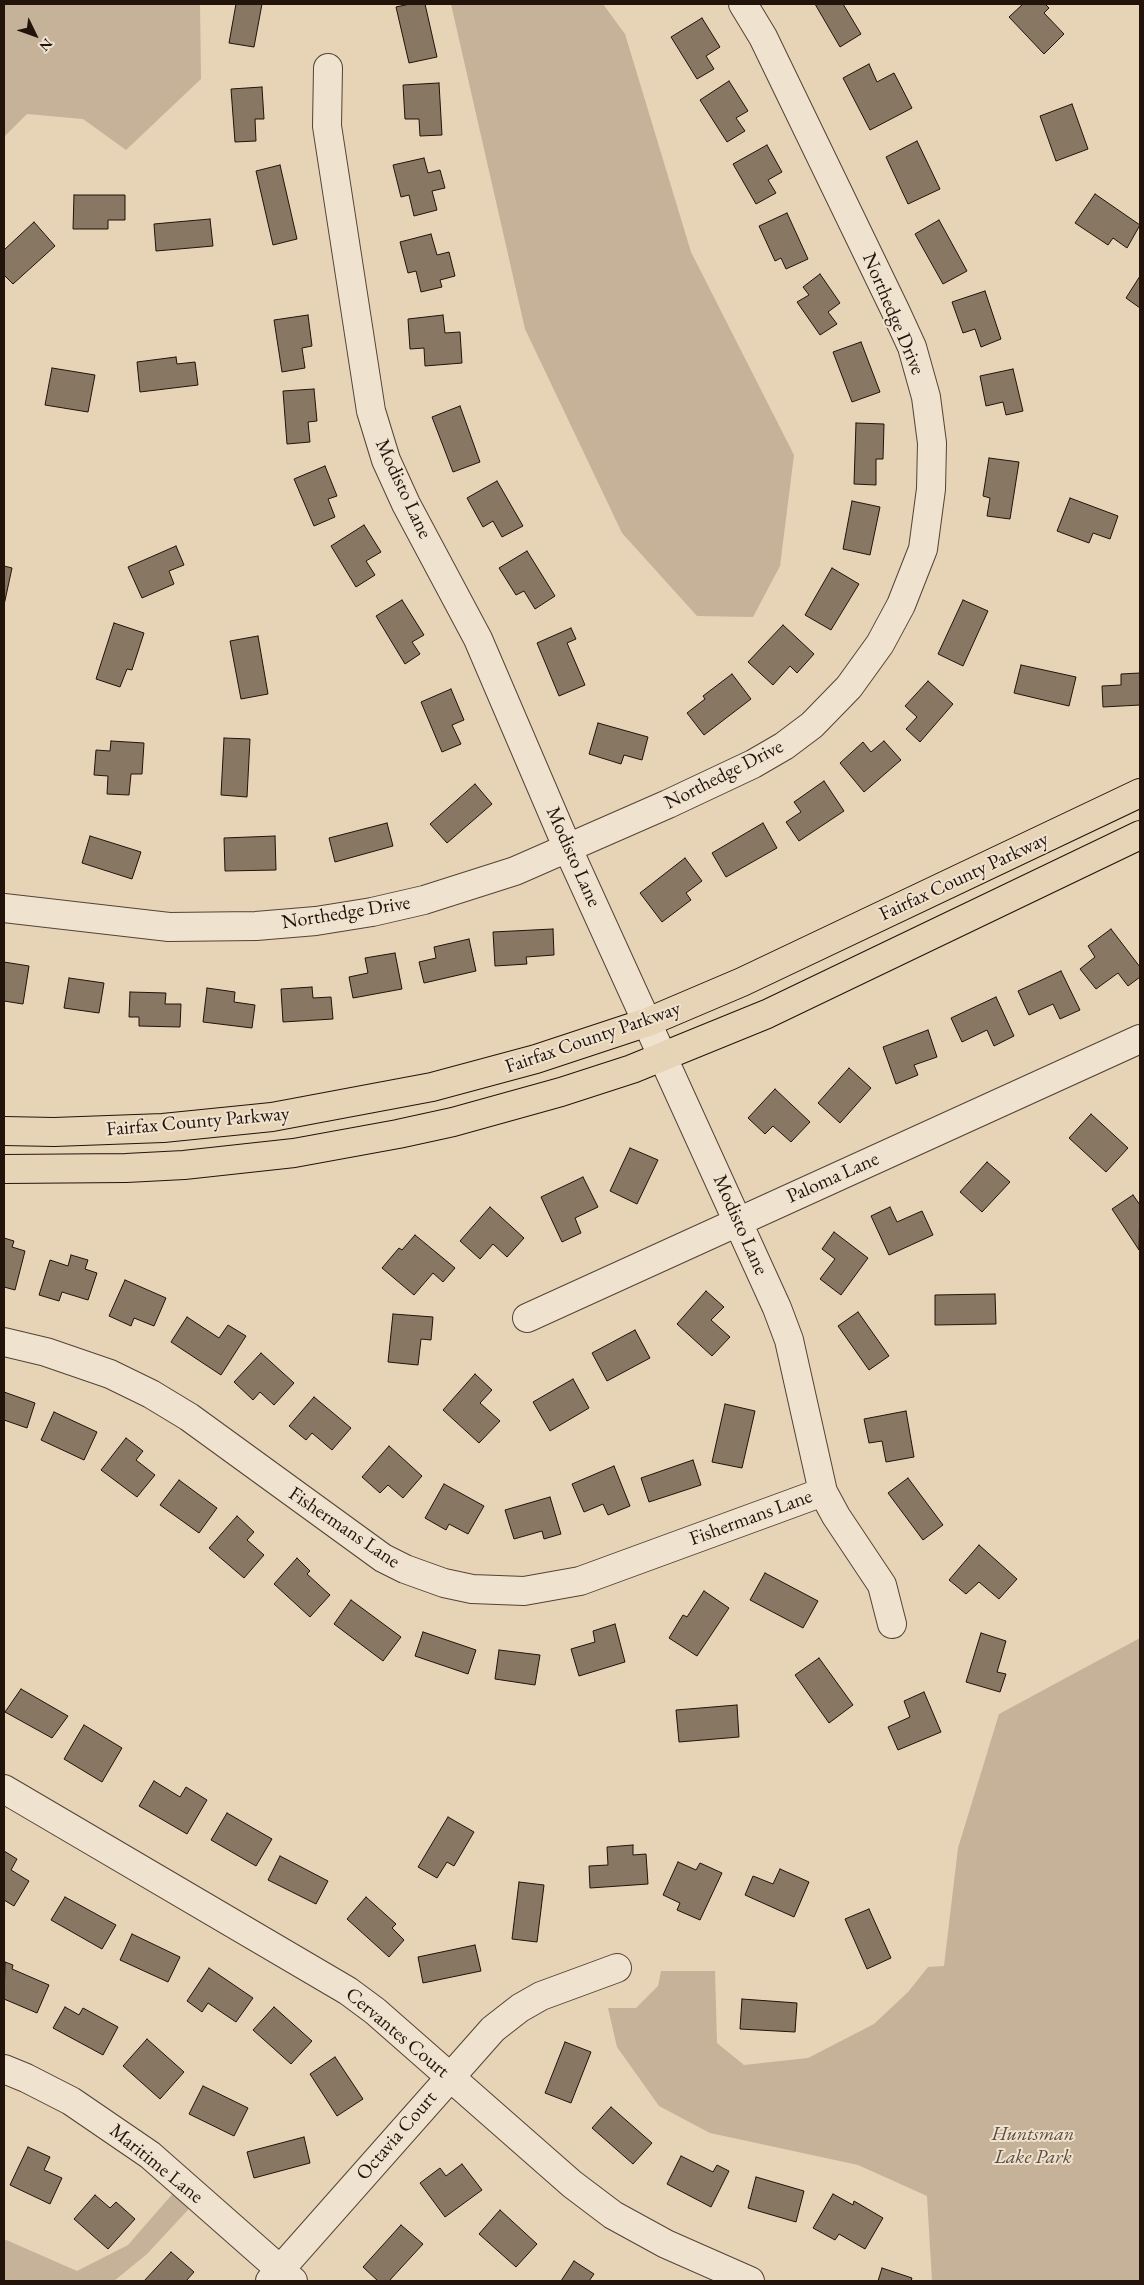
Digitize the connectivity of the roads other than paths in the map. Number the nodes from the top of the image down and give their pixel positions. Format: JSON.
{"nodes":[{"id":1,"x":743,"y":4,"type":"edge"},
{"id":2,"x":328,"y":68,"type":"dead end"},
{"id":3,"x":1140,"y":793,"type":"edge"},
{"id":4,"x":1140,"y":835,"type":"edge"},
{"id":5,"x":568,"y":849,"type":"junction"},
{"id":6,"x":4,"y":908,"type":"edge"},
{"id":7,"x":648,"y":1022,"type":"junction"},
{"id":8,"x":1139,"y":1044,"type":"edge"},
{"id":9,"x":663,"y":1056,"type":"junction"},
{"id":10,"x":4,"y":1131,"type":"edge"},
{"id":11,"x":4,"y":1169,"type":"edge"},
{"id":12,"x":738,"y":1221,"type":"junction"},
{"id":13,"x":527,"y":1318,"type":"dead end"},
{"id":14,"x":4,"y":1342,"type":"edge"},
{"id":15,"x":823,"y":1492,"type":"junction"},
{"id":16,"x":892,"y":1624,"type":"dead end"},
{"id":17,"x":4,"y":1789,"type":"edge"},
{"id":18,"x":617,"y":1968,"type":"dead end"},
{"id":19,"x":4,"y":2069,"type":"edge"},
{"id":20,"x":449,"y":2076,"type":"junction"},
{"id":21,"x":281,"y":2277,"type":"edge"},
{"id":22,"x":750,"y":2281,"type":"edge"}],
"edges":[{"from":1,"to":5,"type":"street","name":"Northedge Drive"},
{"from":2,"to":5,"type":"street","name":"Modisto Lane"},
{"from":3,"to":7,"type":"highway","name":"Fairfax County Parkway"},
{"from":4,"to":9,"type":"highway","name":"Fairfax County Parkway"},
{"from":5,"to":6,"type":"street","name":"Northedge Drive"},
{"from":5,"to":7,"type":"street","name":"Modisto Lane"},
{"from":7,"to":9,"type":"street","name":"Modisto Lane"},
{"from":7,"to":10,"type":"highway","name":"Fairfax County Parkway"},
{"from":8,"to":12,"type":"street","name":"Paloma Lane"},
{"from":9,"to":11,"type":"highway","name":"Fairfax County Parkway"},
{"from":9,"to":12,"type":"street","name":"Modisto Lane"},
{"from":12,"to":13,"type":"street","name":"Paloma Lane"},
{"from":12,"to":15,"type":"street","name":"Modisto Lane"},
{"from":14,"to":15,"type":"street","name":"Fishermans Lane"},
{"from":15,"to":16,"type":"street","name":"Modisto Lane"},
{"from":17,"to":20,"type":"street","name":"Cervantes Court"},
{"from":18,"to":20,"type":"street","name":"Octavia Court"},
{"from":19,"to":21,"type":"street","name":"Maritime Lane"},
{"from":20,"to":21,"type":"street","name":"Octavia Court"},
{"from":20,"to":22,"type":"street","name":"Cervantes Court"}]}
